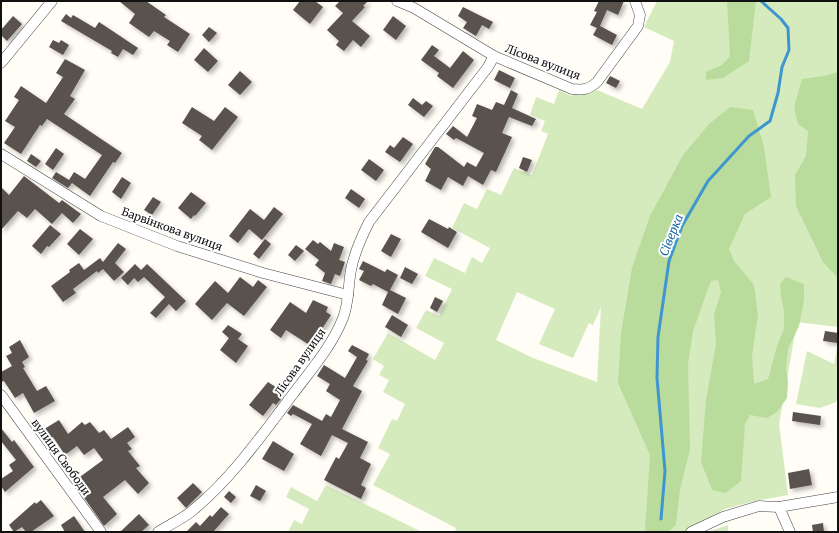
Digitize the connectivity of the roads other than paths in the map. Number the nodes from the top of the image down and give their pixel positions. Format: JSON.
{"nodes":[{"id":1,"x":52,"y":1,"type":"edge"},
{"id":2,"x":635,"y":1,"type":"edge"},
{"id":3,"x":401,"y":2,"type":"edge"},
{"id":4,"x":494,"y":56,"type":"junction"},
{"id":5,"x":1,"y":63,"type":"edge"},
{"id":6,"x":1,"y":154,"type":"edge"},
{"id":7,"x":348,"y":295,"type":"junction"},
{"id":8,"x":1,"y":395,"type":"edge"},
{"id":9,"x":838,"y":497,"type":"edge"},
{"id":10,"x":780,"y":507,"type":"junction"},
{"id":11,"x":101,"y":532,"type":"edge"},
{"id":12,"x":158,"y":532,"type":"edge"},
{"id":13,"x":691,"y":532,"type":"edge"},
{"id":14,"x":790,"y":532,"type":"edge"}],
"edges":[{"from":1,"to":5,"type":"street"},
{"from":2,"to":4,"type":"street","name":"Лісова вулиця"},
{"from":3,"to":4,"type":"street","name":"Лісова вулиця"},
{"from":4,"to":7,"type":"street","name":"Лісова вулиця"},
{"from":6,"to":7,"type":"street","name":"Барвінкова вулиця"},
{"from":7,"to":12,"type":"street","name":"Лісова вулиця"},
{"from":8,"to":11,"type":"street","name":"вулиця Свободи"},
{"from":9,"to":10,"type":"street"},
{"from":10,"to":13,"type":"street"},
{"from":10,"to":14,"type":"street"}]}
